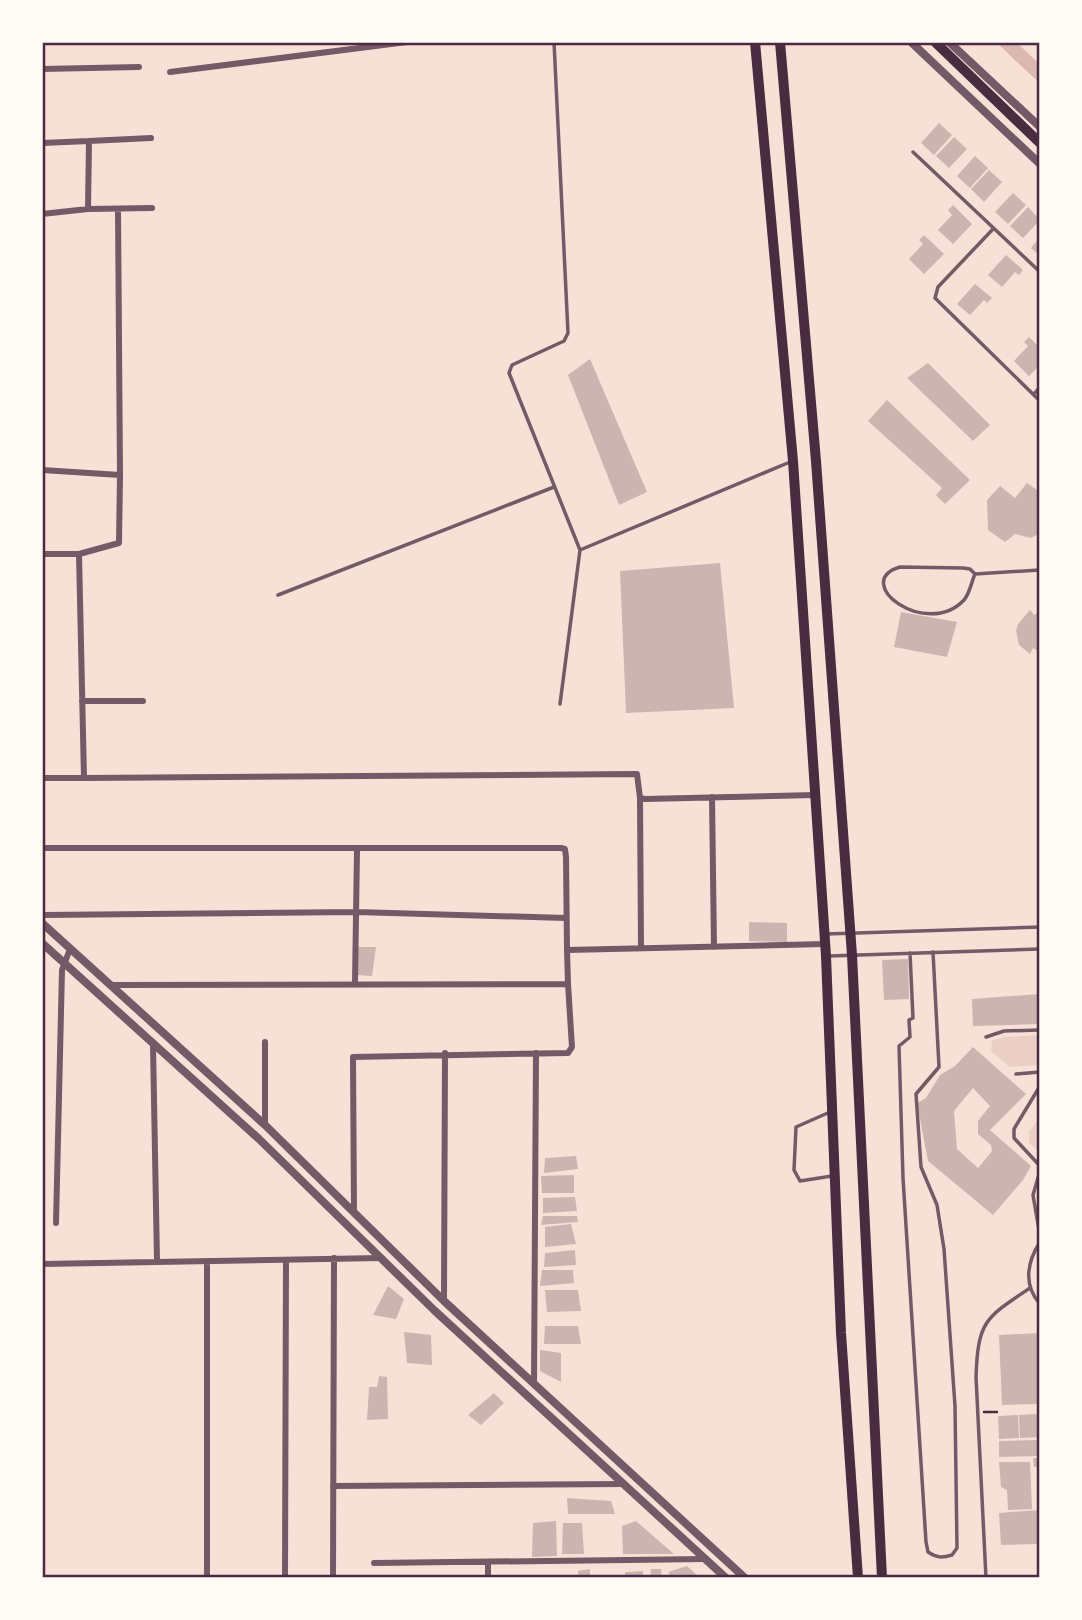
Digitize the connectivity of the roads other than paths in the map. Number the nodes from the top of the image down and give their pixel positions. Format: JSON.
{"nodes":[{"id":1,"x":336,"y":42,"type":"edge"},
{"id":2,"x":407,"y":42,"type":"edge"},
{"id":3,"x":554,"y":42,"type":"edge"},
{"id":4,"x":755,"y":42,"type":"edge"},
{"id":5,"x":780,"y":42,"type":"edge"},
{"id":6,"x":911,"y":42,"type":"edge"},
{"id":7,"x":935,"y":42,"type":"edge"},
{"id":8,"x":950,"y":42,"type":"edge"},
{"id":9,"x":338,"y":51,"type":"junction"},
{"id":10,"x":139,"y":67,"type":"dead end"},
{"id":11,"x":42,"y":69,"type":"edge"},
{"id":12,"x":170,"y":72,"type":"dead end"},
{"id":13,"x":1040,"y":127,"type":"edge"},
{"id":14,"x":150,"y":138,"type":"dead end"},
{"id":15,"x":89,"y":141,"type":"junction"},
{"id":16,"x":42,"y":143,"type":"edge"},
{"id":17,"x":1040,"y":143,"type":"edge"},
{"id":18,"x":913,"y":152,"type":"dead end"},
{"id":19,"x":1040,"y":164,"type":"edge"},
{"id":20,"x":152,"y":208,"type":"dead end"},
{"id":21,"x":88,"y":209,"type":"junction"},
{"id":22,"x":118,"y":209,"type":"junction"},
{"id":23,"x":42,"y":214,"type":"edge"},
{"id":24,"x":993,"y":229,"type":"junction"},
{"id":25,"x":1040,"y":272,"type":"edge"},
{"id":26,"x":1040,"y":387,"type":"edge"},
{"id":27,"x":1034,"y":394,"type":"junction"},
{"id":28,"x":1040,"y":401,"type":"edge"},
{"id":29,"x":793,"y":460,"type":"junction"},
{"id":30,"x":42,"y":470,"type":"edge"},
{"id":31,"x":120,"y":475,"type":"junction"},
{"id":32,"x":554,"y":488,"type":"junction"},
{"id":33,"x":580,"y":550,"type":"junction"},
{"id":34,"x":42,"y":554,"type":"edge"},
{"id":35,"x":79,"y":554,"type":"junction"},
{"id":36,"x":1040,"y":570,"type":"edge"},
{"id":37,"x":975,"y":574,"type":"junction"},
{"id":38,"x":278,"y":596,"type":"dead end"},
{"id":39,"x":82,"y":701,"type":"junction"},
{"id":40,"x":143,"y":701,"type":"dead end"},
{"id":41,"x":560,"y":704,"type":"dead end"},
{"id":42,"x":42,"y":778,"type":"edge"},
{"id":43,"x":85,"y":778,"type":"junction"},
{"id":44,"x":815,"y":795,"type":"junction"},
{"id":45,"x":712,"y":797,"type":"junction"},
{"id":46,"x":640,"y":798,"type":"junction"},
{"id":47,"x":42,"y":848,"type":"edge"},
{"id":48,"x":357,"y":850,"type":"junction"},
{"id":49,"x":356,"y":912,"type":"junction"},
{"id":50,"x":42,"y":915,"type":"edge"},
{"id":51,"x":565,"y":918,"type":"junction"},
{"id":52,"x":42,"y":923,"type":"edge"},
{"id":53,"x":1040,"y":927,"type":"edge"},
{"id":54,"x":850,"y":932,"type":"junction"},
{"id":55,"x":42,"y":943,"type":"edge"},
{"id":56,"x":825,"y":945,"type":"junction"},
{"id":57,"x":714,"y":947,"type":"junction"},
{"id":58,"x":71,"y":948,"type":"junction"},
{"id":59,"x":640,"y":948,"type":"junction"},
{"id":60,"x":1040,"y":949,"type":"edge"},
{"id":61,"x":567,"y":950,"type":"junction"},
{"id":62,"x":933,"y":952,"type":"junction"},
{"id":63,"x":910,"y":953,"type":"junction"},
{"id":64,"x":852,"y":955,"type":"junction"},
{"id":65,"x":63,"y":962,"type":"junction"},
{"id":66,"x":355,"y":982,"type":"junction"},
{"id":67,"x":568,"y":984,"type":"junction"},
{"id":68,"x":110,"y":985,"type":"junction"},
{"id":69,"x":1040,"y":1030,"type":"edge"},
{"id":70,"x":986,"y":1037,"type":"dead end"},
{"id":71,"x":265,"y":1042,"type":"dead end"},
{"id":72,"x":153,"y":1045,"type":"junction"},
{"id":73,"x":444,"y":1053,"type":"junction"},
{"id":74,"x":536,"y":1053,"type":"junction"},
{"id":75,"x":1040,"y":1072,"type":"edge"},
{"id":76,"x":1016,"y":1074,"type":"dead end"},
{"id":77,"x":1040,"y":1086,"type":"edge"},
{"id":78,"x":832,"y":1111,"type":"junction"},
{"id":79,"x":265,"y":1125,"type":"junction"},
{"id":80,"x":1040,"y":1169,"type":"edge"},
{"id":81,"x":834,"y":1176,"type":"junction"},
{"id":82,"x":354,"y":1213,"type":"junction"},
{"id":83,"x":56,"y":1223,"type":"dead end"},
{"id":84,"x":1040,"y":1236,"type":"edge"},
{"id":85,"x":1040,"y":1241,"type":"edge"},
{"id":86,"x":334,"y":1258,"type":"junction"},
{"id":87,"x":383,"y":1258,"type":"junction"},
{"id":88,"x":286,"y":1260,"type":"junction"},
{"id":89,"x":157,"y":1261,"type":"junction"},
{"id":90,"x":207,"y":1262,"type":"junction"},
{"id":91,"x":42,"y":1264,"type":"edge"},
{"id":92,"x":1030,"y":1288,"type":"junction"},
{"id":93,"x":444,"y":1301,"type":"junction"},
{"id":94,"x":1040,"y":1304,"type":"edge"},
{"id":95,"x":534,"y":1384,"type":"junction"},
{"id":96,"x":624,"y":1484,"type":"junction"},
{"id":97,"x":333,"y":1486,"type":"junction"},
{"id":98,"x":706,"y":1559,"type":"junction"},
{"id":99,"x":374,"y":1563,"type":"dead end"},
{"id":100,"x":488,"y":1564,"type":"junction"},
{"id":101,"x":207,"y":1578,"type":"edge"},
{"id":102,"x":285,"y":1578,"type":"edge"},
{"id":103,"x":333,"y":1578,"type":"edge"},
{"id":104,"x":488,"y":1578,"type":"edge"},
{"id":105,"x":726,"y":1578,"type":"edge"},
{"id":106,"x":745,"y":1578,"type":"edge"},
{"id":107,"x":858,"y":1578,"type":"edge"},
{"id":108,"x":881,"y":1578,"type":"edge"},
{"id":109,"x":986,"y":1578,"type":"edge"}],
"edges":[{"from":1,"to":9,"type":"street"},
{"from":2,"to":9,"type":"street"},
{"from":3,"to":32,"type":"lane"},
{"from":4,"to":29,"type":"main road"},
{"from":5,"to":54,"type":"main road"},
{"from":6,"to":19,"type":"street"},
{"from":7,"to":17,"type":"highway"},
{"from":8,"to":13,"type":"street"},
{"from":9,"to":12,"type":"street"},
{"from":10,"to":11,"type":"street"},
{"from":14,"to":15,"type":"street"},
{"from":15,"to":16,"type":"street"},
{"from":15,"to":21,"type":"street"},
{"from":18,"to":24,"type":"lane"},
{"from":20,"to":22,"type":"street"},
{"from":21,"to":22,"type":"street"},
{"from":21,"to":23,"type":"street"},
{"from":22,"to":31,"type":"street"},
{"from":24,"to":25,"type":"lane"},
{"from":24,"to":27,"type":"lane"},
{"from":26,"to":27,"type":"lane"},
{"from":27,"to":28,"type":"lane"},
{"from":29,"to":33,"type":"lane"},
{"from":29,"to":44,"type":"main road"},
{"from":30,"to":31,"type":"street"},
{"from":31,"to":35,"type":"street"},
{"from":32,"to":33,"type":"lane"},
{"from":32,"to":38,"type":"lane"},
{"from":33,"to":41,"type":"lane"},
{"from":34,"to":35,"type":"street"},
{"from":35,"to":39,"type":"street"},
{"from":36,"to":37,"type":"lane"},
{"from":37,"to":37,"type":"lane"},
{"from":39,"to":40,"type":"street"},
{"from":39,"to":43,"type":"street"},
{"from":42,"to":43,"type":"street"},
{"from":43,"to":46,"type":"street"},
{"from":44,"to":45,"type":"street"},
{"from":44,"to":56,"type":"main road"},
{"from":45,"to":46,"type":"street"},
{"from":45,"to":57,"type":"street"},
{"from":46,"to":59,"type":"street"},
{"from":47,"to":48,"type":"street"},
{"from":48,"to":49,"type":"street"},
{"from":48,"to":51,"type":"street"},
{"from":49,"to":50,"type":"street"},
{"from":49,"to":51,"type":"street"},
{"from":49,"to":66,"type":"street"},
{"from":51,"to":61,"type":"street"},
{"from":52,"to":58,"type":"street"},
{"from":53,"to":54,"type":"lane"},
{"from":54,"to":56,"type":"lane"},
{"from":54,"to":64,"type":"main road"},
{"from":55,"to":65,"type":"street"},
{"from":56,"to":57,"type":"street"},
{"from":56,"to":64,"type":"lane"},
{"from":56,"to":78,"type":"main road"},
{"from":57,"to":59,"type":"street"},
{"from":58,"to":65,"type":"street"},
{"from":58,"to":68,"type":"street"},
{"from":59,"to":61,"type":"street"},
{"from":60,"to":62,"type":"lane"},
{"from":61,"to":67,"type":"street"},
{"from":62,"to":63,"type":"lane"},
{"from":62,"to":63,"type":"lane"},
{"from":63,"to":64,"type":"lane"},
{"from":64,"to":108,"type":"main road"},
{"from":65,"to":72,"type":"street"},
{"from":65,"to":83,"type":"street"},
{"from":66,"to":67,"type":"street"},
{"from":66,"to":68,"type":"street"},
{"from":67,"to":74,"type":"street"},
{"from":68,"to":79,"type":"street"},
{"from":69,"to":70,"type":"lane"},
{"from":71,"to":79,"type":"street"},
{"from":72,"to":87,"type":"street"},
{"from":72,"to":89,"type":"street"},
{"from":73,"to":74,"type":"street"},
{"from":73,"to":82,"type":"street"},
{"from":73,"to":93,"type":"street"},
{"from":74,"to":95,"type":"street"},
{"from":75,"to":76,"type":"lane"},
{"from":77,"to":80,"type":"lane"},
{"from":78,"to":81,"type":"main road"},
{"from":78,"to":81,"type":"lane"},
{"from":79,"to":82,"type":"street"},
{"from":80,"to":84,"type":"lane"},
{"from":81,"to":107,"type":"main road"},
{"from":82,"to":93,"type":"street"},
{"from":85,"to":92,"type":"lane"},
{"from":86,"to":87,"type":"street"},
{"from":86,"to":88,"type":"street"},
{"from":86,"to":97,"type":"street"},
{"from":87,"to":96,"type":"street"},
{"from":88,"to":90,"type":"street"},
{"from":88,"to":102,"type":"street"},
{"from":89,"to":90,"type":"street"},
{"from":89,"to":91,"type":"street"},
{"from":90,"to":101,"type":"street"},
{"from":92,"to":94,"type":"lane"},
{"from":92,"to":109,"type":"lane"},
{"from":93,"to":95,"type":"street"},
{"from":95,"to":106,"type":"street"},
{"from":96,"to":97,"type":"street"},
{"from":96,"to":98,"type":"street"},
{"from":97,"to":103,"type":"street"},
{"from":98,"to":100,"type":"street"},
{"from":98,"to":105,"type":"street"},
{"from":99,"to":100,"type":"street"},
{"from":100,"to":104,"type":"street"}]}
